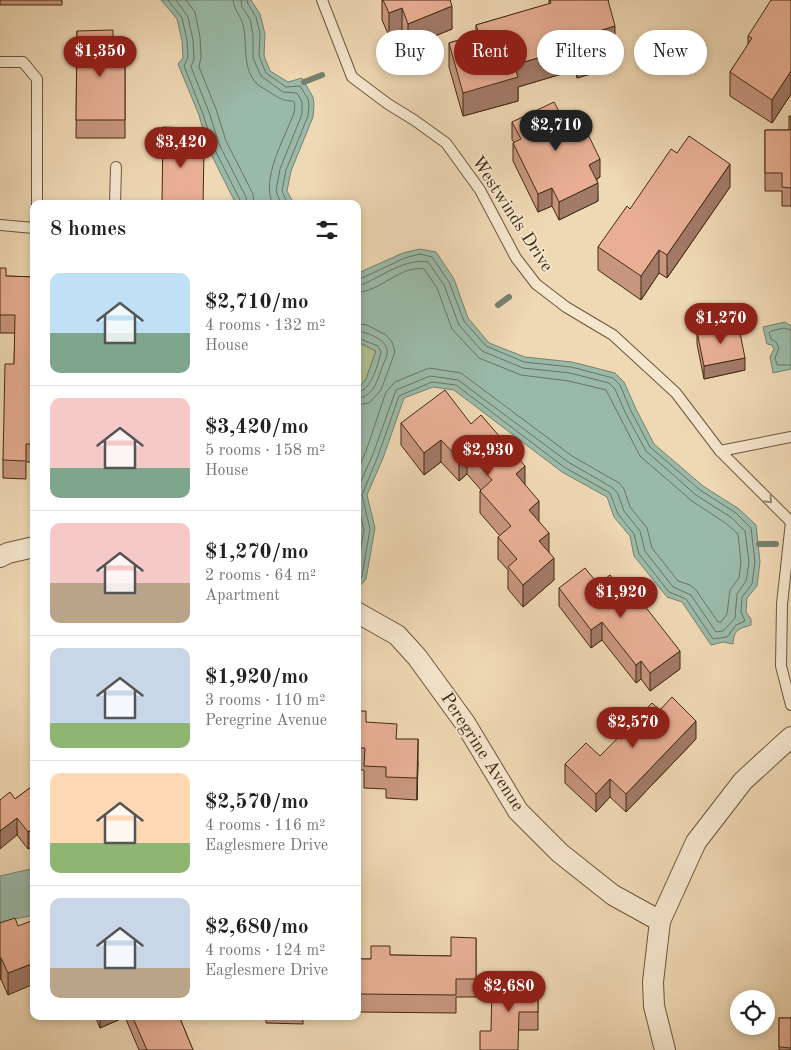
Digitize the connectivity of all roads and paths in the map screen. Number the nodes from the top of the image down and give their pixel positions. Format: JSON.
{"nodes":[{"id":1,"x":322,"y":0,"type":"edge"},
{"id":2,"x":0,"y":62,"type":"edge"},
{"id":3,"x":116,"y":167,"type":"dead end"},
{"id":4,"x":37,"y":200,"type":"edge"},
{"id":5,"x":115,"y":200,"type":"edge"},
{"id":6,"x":0,"y":225,"type":"edge"},
{"id":7,"x":30,"y":228,"type":"edge"},
{"id":8,"x":791,"y":438,"type":"edge"},
{"id":9,"x":720,"y":450,"type":"junction"},
{"id":10,"x":791,"y":522,"type":"edge"},
{"id":11,"x":30,"y":548,"type":"edge"},
{"id":12,"x":0,"y":557,"type":"edge"},
{"id":13,"x":361,"y":615,"type":"edge"},
{"id":14,"x":791,"y":705,"type":"edge"},
{"id":15,"x":791,"y":737,"type":"edge"},
{"id":16,"x":660,"y":921,"type":"junction"},
{"id":17,"x":665,"y":1050,"type":"edge"}],
"edges":[{"from":1,"to":9,"type":"lane","name":"Westwinds Drive"},
{"from":2,"to":4,"type":"lane"},
{"from":3,"to":5,"type":"lane"},
{"from":6,"to":7,"type":"lane"},
{"from":8,"to":9,"type":"lane"},
{"from":9,"to":10,"type":"lane","name":"Westwinds Drive","one_way":true},
{"from":10,"to":14,"type":"lane"},
{"from":11,"to":12,"type":"street"},
{"from":13,"to":16,"type":"street","name":"Peregrine Avenue"},
{"from":15,"to":16,"type":"street"},
{"from":16,"to":17,"type":"street"}]}
